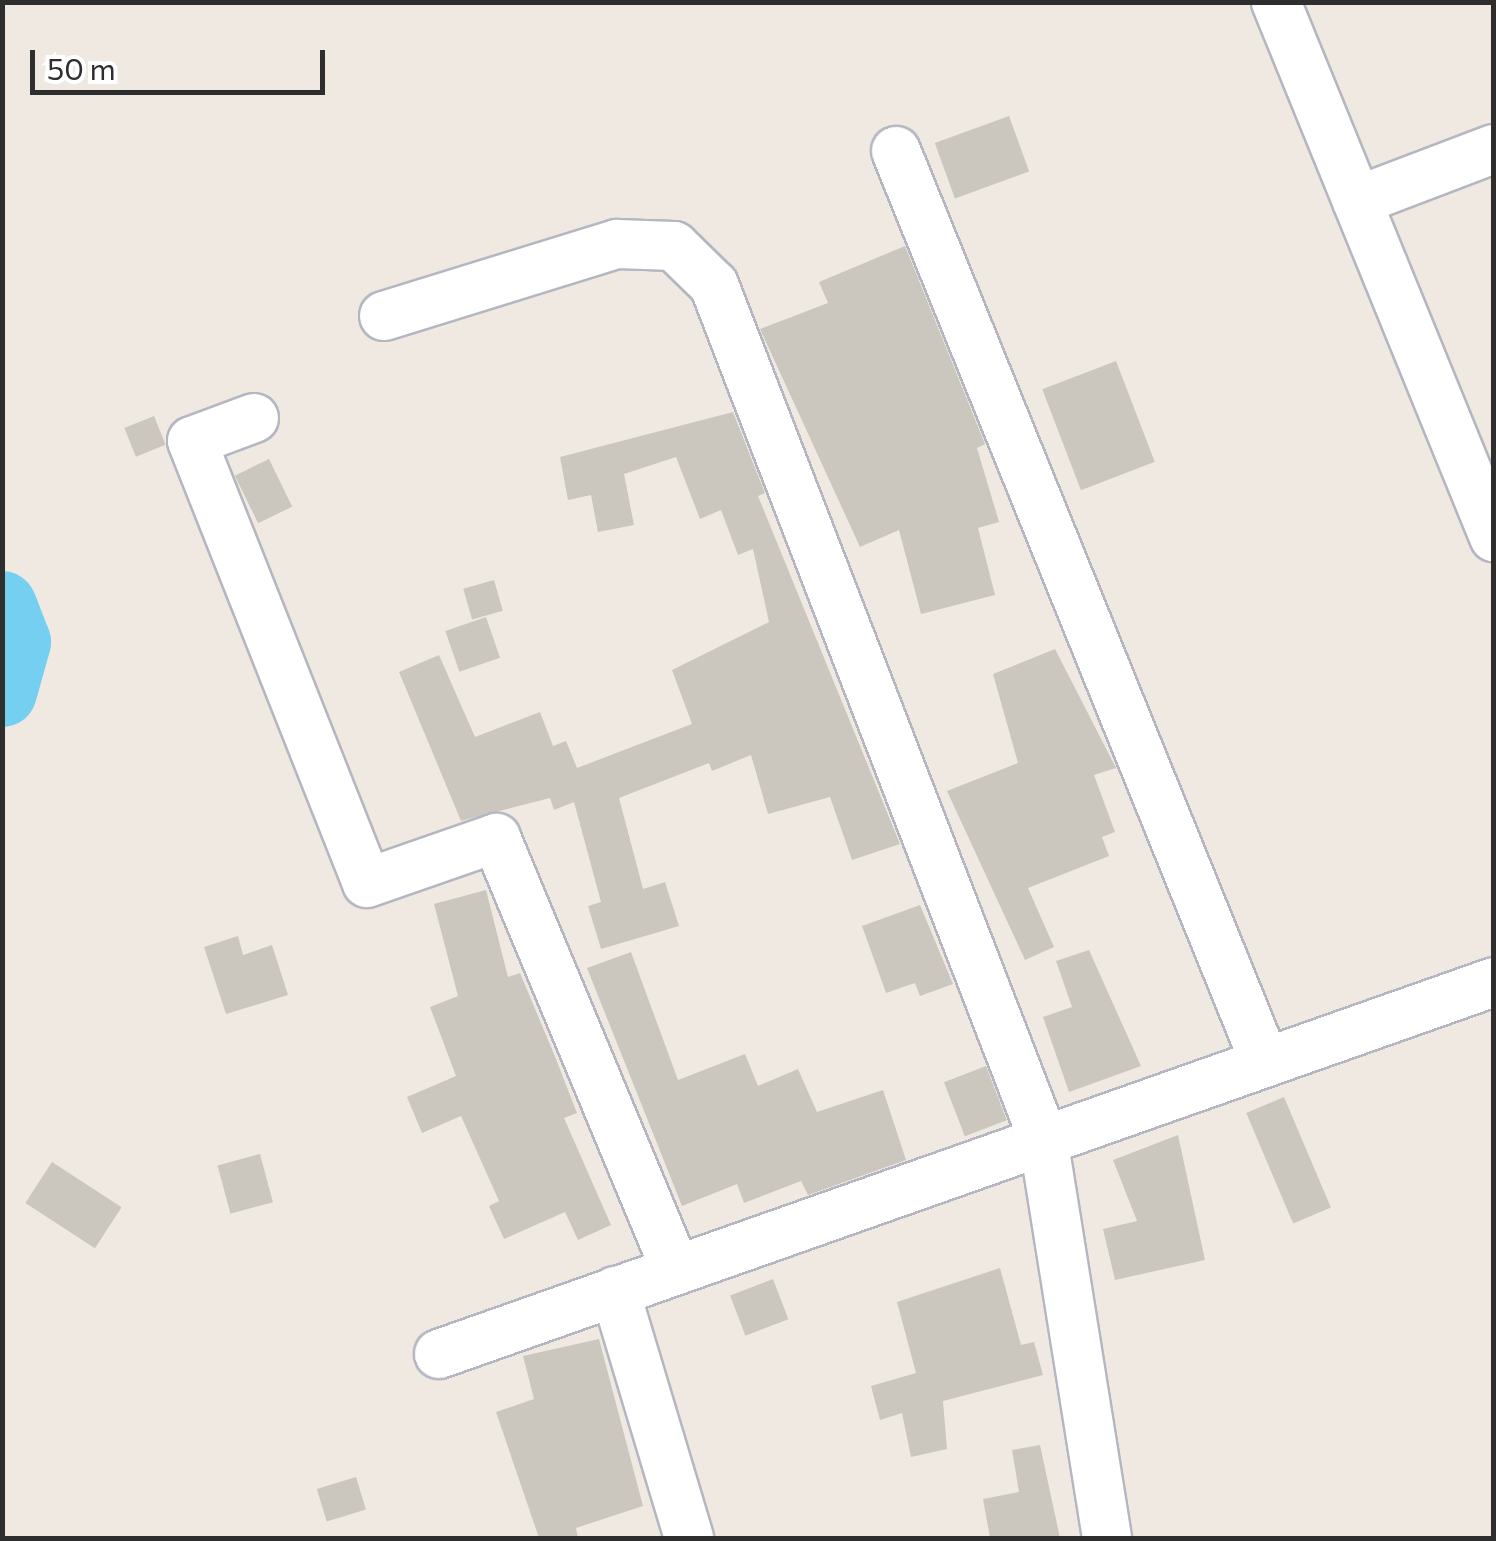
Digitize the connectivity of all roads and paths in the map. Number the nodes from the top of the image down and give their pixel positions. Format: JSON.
{"nodes":[{"id":1,"x":1276,"y":2,"type":"edge"},
{"id":2,"x":1494,"y":149,"type":"edge"},
{"id":3,"x":896,"y":151,"type":"dead end"},
{"id":4,"x":1357,"y":201,"type":"junction"},
{"id":5,"x":384,"y":316,"type":"dead end"},
{"id":6,"x":254,"y":418,"type":"dead end"},
{"id":7,"x":1494,"y":537,"type":"edge"},
{"id":8,"x":1494,"y":982,"type":"edge"},
{"id":9,"x":1264,"y":1060,"type":"junction"},
{"id":10,"x":1044,"y":1138,"type":"junction"},
{"id":11,"x":674,"y":1268,"type":"junction"},
{"id":12,"x":615,"y":1291,"type":"junction"},
{"id":13,"x":439,"y":1354,"type":"dead end"},
{"id":14,"x":689,"y":1538,"type":"edge"},
{"id":15,"x":1107,"y":1538,"type":"edge"}],
"edges":[{"from":1,"to":4,"type":"street"},
{"from":2,"to":4,"type":"street"},
{"from":3,"to":9,"type":"street"},
{"from":4,"to":7,"type":"street"},
{"from":5,"to":10,"type":"street"},
{"from":6,"to":11,"type":"street"},
{"from":8,"to":9,"type":"street"},
{"from":9,"to":10,"type":"street"},
{"from":10,"to":11,"type":"street"},
{"from":10,"to":15,"type":"street"},
{"from":11,"to":12,"type":"street"},
{"from":12,"to":13,"type":"street"},
{"from":12,"to":14,"type":"street"}]}
